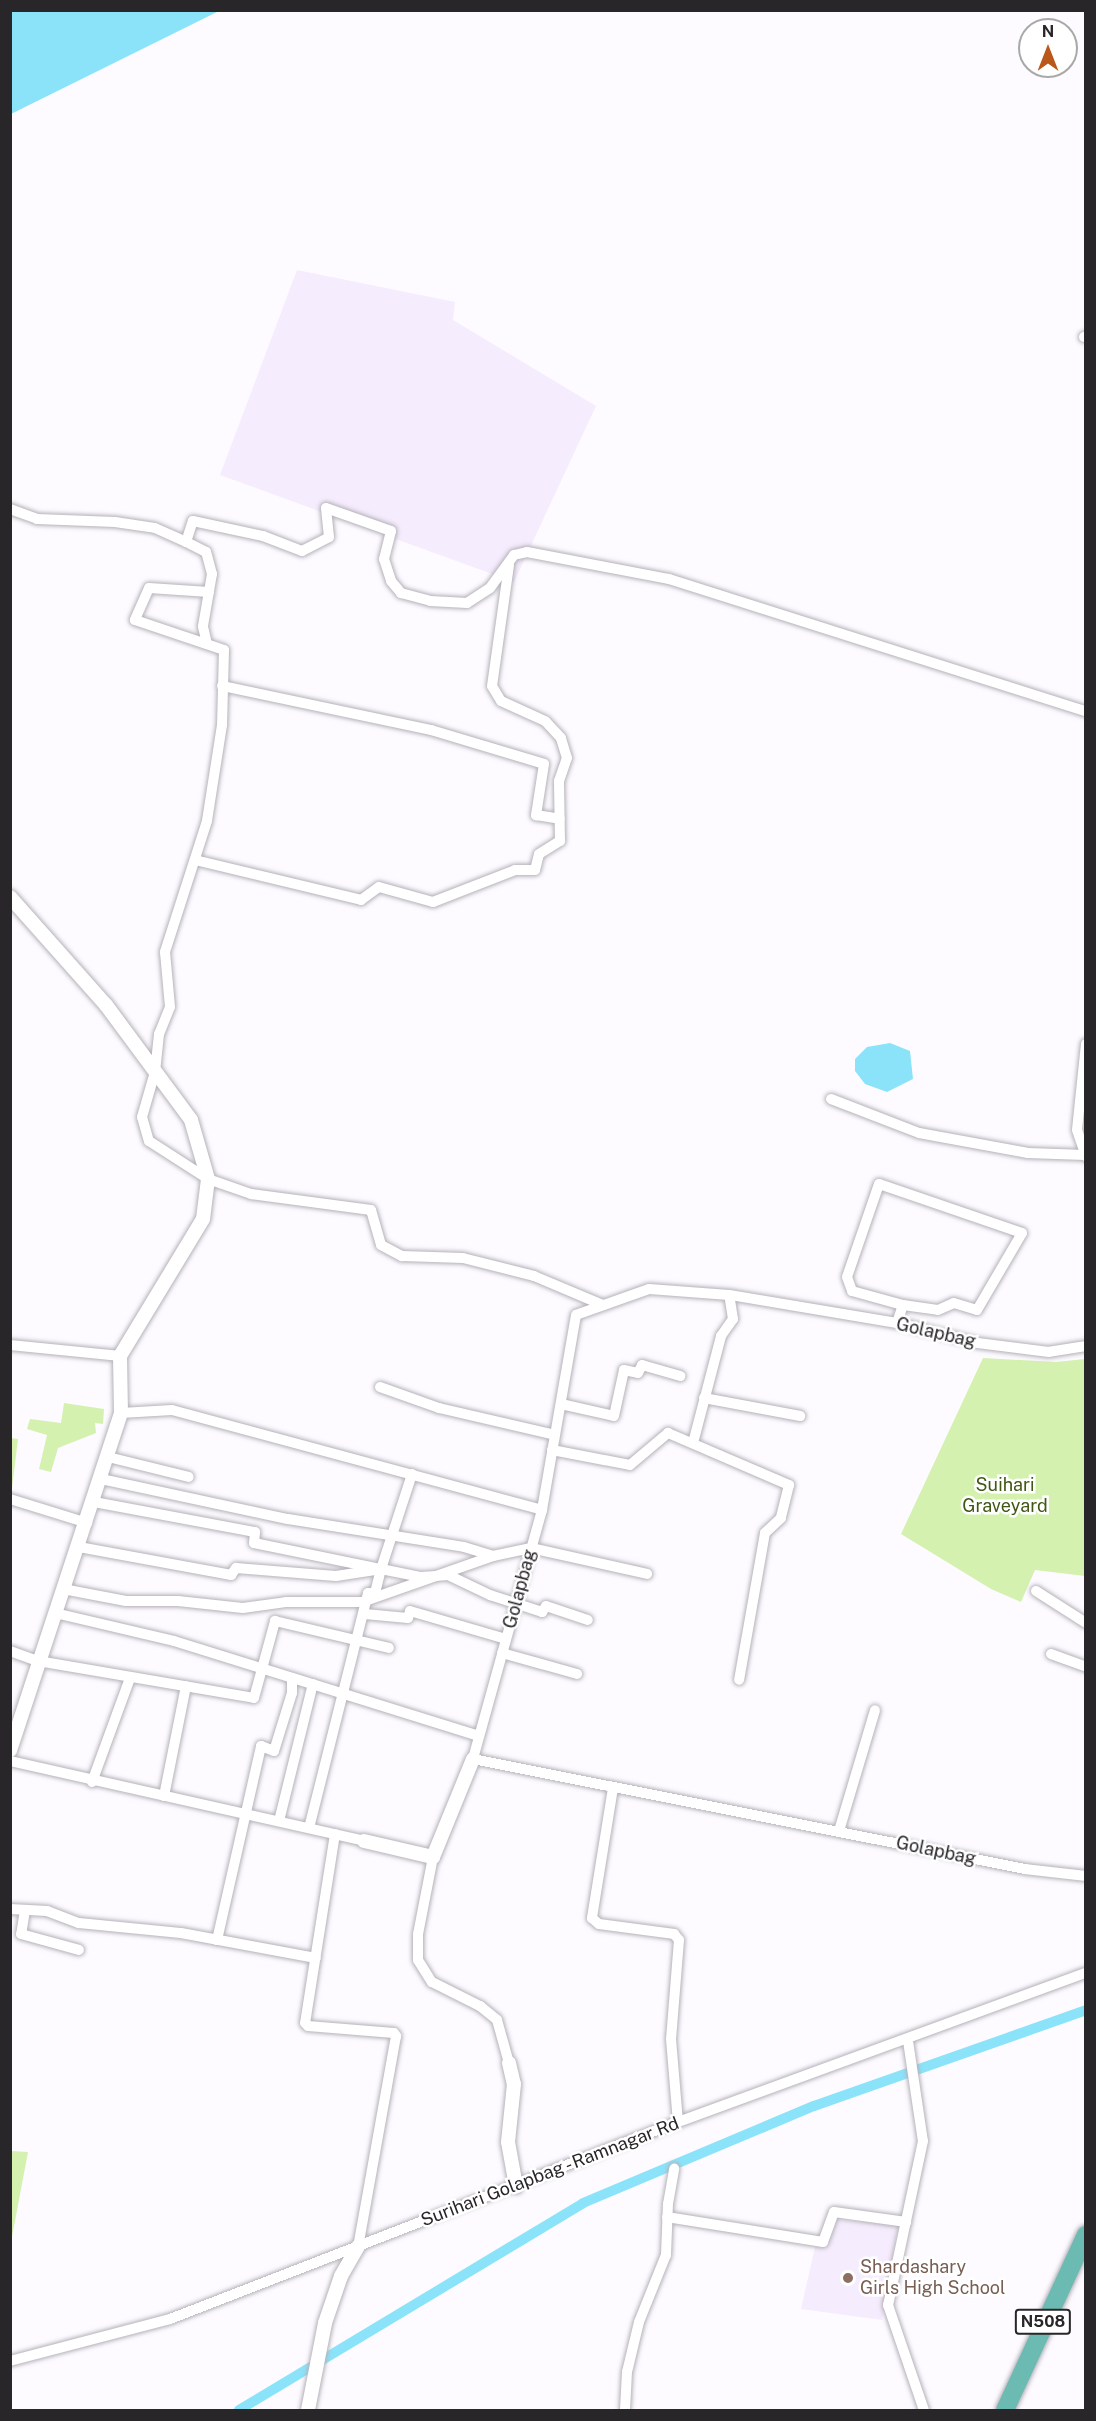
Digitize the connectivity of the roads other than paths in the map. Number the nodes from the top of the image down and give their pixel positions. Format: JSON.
{"nodes":[{"id":1,"x":10,"y":509,"type":"edge"},
{"id":2,"x":186,"y":542,"type":"junction"},
{"id":3,"x":509,"y":562,"type":"junction"},
{"id":4,"x":209,"y":592,"type":"junction"},
{"id":5,"x":207,"y":644,"type":"junction"},
{"id":6,"x":222,"y":686,"type":"junction"},
{"id":7,"x":1086,"y":711,"type":"edge"},
{"id":8,"x":560,"y":819,"type":"junction"},
{"id":9,"x":195,"y":860,"type":"junction"},
{"id":10,"x":10,"y":897,"type":"edge"},
{"id":11,"x":1086,"y":1044,"type":"edge"},
{"id":12,"x":155,"y":1072,"type":"junction"},
{"id":13,"x":831,"y":1099,"type":"dead end"},
{"id":14,"x":1085,"y":1155,"type":"edge"},
{"id":15,"x":208,"y":1179,"type":"junction"},
{"id":16,"x":729,"y":1295,"type":"junction"},
{"id":17,"x":603,"y":1305,"type":"junction"},
{"id":18,"x":903,"y":1305,"type":"junction"},
{"id":19,"x":897,"y":1323,"type":"junction"},
{"id":20,"x":10,"y":1345,"type":"edge"},
{"id":21,"x":1086,"y":1346,"type":"edge"},
{"id":22,"x":120,"y":1356,"type":"junction"},
{"id":23,"x":680,"y":1376,"type":"dead end"},
{"id":24,"x":380,"y":1387,"type":"dead end"},
{"id":25,"x":704,"y":1398,"type":"junction"},
{"id":26,"x":561,"y":1404,"type":"junction"},
{"id":27,"x":121,"y":1413,"type":"junction"},
{"id":28,"x":801,"y":1416,"type":"dead end"},
{"id":29,"x":555,"y":1435,"type":"junction"},
{"id":30,"x":693,"y":1443,"type":"junction"},
{"id":31,"x":552,"y":1450,"type":"junction"},
{"id":32,"x":108,"y":1457,"type":"junction"},
{"id":33,"x":412,"y":1474,"type":"junction"},
{"id":34,"x":189,"y":1477,"type":"dead end"},
{"id":35,"x":101,"y":1479,"type":"junction"},
{"id":36,"x":10,"y":1499,"type":"edge"},
{"id":37,"x":94,"y":1502,"type":"junction"},
{"id":38,"x":542,"y":1510,"type":"junction"},
{"id":39,"x":87,"y":1523,"type":"junction"},
{"id":40,"x":390,"y":1536,"type":"junction"},
{"id":41,"x":79,"y":1548,"type":"junction"},
{"id":42,"x":531,"y":1548,"type":"junction"},
{"id":43,"x":493,"y":1556,"type":"junction"},
{"id":44,"x":381,"y":1569,"type":"junction"},
{"id":45,"x":647,"y":1574,"type":"dead end"},
{"id":46,"x":448,"y":1575,"type":"junction"},
{"id":47,"x":63,"y":1589,"type":"junction"},
{"id":48,"x":1036,"y":1592,"type":"dead end"},
{"id":49,"x":366,"y":1600,"type":"junction"},
{"id":50,"x":516,"y":1603,"type":"junction"},
{"id":51,"x":55,"y":1613,"type":"junction"},
{"id":52,"x":365,"y":1614,"type":"junction"},
{"id":53,"x":588,"y":1620,"type":"dead end"},
{"id":54,"x":1086,"y":1623,"type":"edge"},
{"id":55,"x":506,"y":1639,"type":"junction"},
{"id":56,"x":358,"y":1640,"type":"junction"},
{"id":57,"x":388,"y":1648,"type":"dead end"},
{"id":58,"x":10,"y":1651,"type":"edge"},
{"id":59,"x":502,"y":1653,"type":"junction"},
{"id":60,"x":1051,"y":1654,"type":"dead end"},
{"id":61,"x":38,"y":1661,"type":"junction"},
{"id":62,"x":1086,"y":1667,"type":"edge"},
{"id":63,"x":262,"y":1670,"type":"junction"},
{"id":64,"x":577,"y":1674,"type":"dead end"},
{"id":65,"x":130,"y":1678,"type":"junction"},
{"id":66,"x":292,"y":1678,"type":"junction"},
{"id":67,"x":739,"y":1680,"type":"dead end"},
{"id":68,"x":313,"y":1684,"type":"junction"},
{"id":69,"x":186,"y":1686,"type":"junction"},
{"id":70,"x":341,"y":1693,"type":"junction"},
{"id":71,"x":875,"y":1710,"type":"dead end"},
{"id":72,"x":479,"y":1736,"type":"junction"},
{"id":73,"x":10,"y":1750,"type":"edge"},
{"id":74,"x":473,"y":1759,"type":"junction"},
{"id":75,"x":10,"y":1761,"type":"edge"},
{"id":76,"x":92,"y":1782,"type":"junction"},
{"id":77,"x":613,"y":1788,"type":"junction"},
{"id":78,"x":165,"y":1796,"type":"junction"},
{"id":79,"x":244,"y":1814,"type":"junction"},
{"id":80,"x":279,"y":1821,"type":"junction"},
{"id":81,"x":309,"y":1828,"type":"junction"},
{"id":82,"x":839,"y":1831,"type":"junction"},
{"id":83,"x":335,"y":1834,"type":"junction"},
{"id":84,"x":364,"y":1841,"type":"joint"},
{"id":85,"x":433,"y":1857,"type":"junction"},
{"id":86,"x":1086,"y":1876,"type":"edge"},
{"id":87,"x":10,"y":1909,"type":"edge"},
{"id":88,"x":25,"y":1910,"type":"junction"},
{"id":89,"x":217,"y":1940,"type":"junction"},
{"id":90,"x":79,"y":1950,"type":"dead end"},
{"id":91,"x":316,"y":1958,"type":"junction"},
{"id":92,"x":1086,"y":1973,"type":"edge"},
{"id":93,"x":908,"y":2041,"type":"junction"},
{"id":94,"x":509,"y":2063,"type":"joint"},
{"id":95,"x":678,"y":2122,"type":"junction"},
{"id":96,"x":674,"y":2169,"type":"dead end"},
{"id":97,"x":516,"y":2186,"type":"junction"},
{"id":98,"x":668,"y":2217,"type":"junction"},
{"id":99,"x":906,"y":2222,"type":"junction"},
{"id":100,"x":1086,"y":2235,"type":"edge"},
{"id":101,"x":358,"y":2247,"type":"junction"},
{"id":102,"x":10,"y":2361,"type":"edge"},
{"id":103,"x":308,"y":2410,"type":"edge"},
{"id":104,"x":625,"y":2410,"type":"edge"},
{"id":105,"x":924,"y":2410,"type":"edge"},
{"id":106,"x":1005,"y":2410,"type":"edge"}],
"edges":[{"from":1,"to":2,"type":"street"},
{"from":2,"to":3,"type":"street"},
{"from":2,"to":4,"type":"street"},
{"from":3,"to":7,"type":"street"},
{"from":3,"to":8,"type":"street"},
{"from":4,"to":5,"type":"street"},
{"from":4,"to":5,"type":"street"},
{"from":5,"to":6,"type":"street"},
{"from":6,"to":8,"type":"street"},
{"from":6,"to":9,"type":"street"},
{"from":8,"to":9,"type":"street"},
{"from":9,"to":12,"type":"street"},
{"from":10,"to":12,"type":"street"},
{"from":11,"to":14,"type":"street"},
{"from":12,"to":15,"type":"street"},
{"from":12,"to":15,"type":"street"},
{"from":13,"to":14,"type":"street"},
{"from":15,"to":17,"type":"street"},
{"from":15,"to":22,"type":"street"},
{"from":16,"to":17,"type":"street","name":"Golapbag"},
{"from":16,"to":19,"type":"street","name":"Golapbag"},
{"from":16,"to":25,"type":"street"},
{"from":17,"to":26,"type":"street","name":"Golapbag"},
{"from":18,"to":18,"type":"street"},
{"from":18,"to":19,"type":"street"},
{"from":19,"to":21,"type":"street","name":"Golapbag"},
{"from":20,"to":22,"type":"street"},
{"from":22,"to":27,"type":"street"},
{"from":23,"to":26,"type":"street"},
{"from":24,"to":29,"type":"street"},
{"from":25,"to":28,"type":"street"},
{"from":25,"to":30,"type":"street"},
{"from":26,"to":29,"type":"street","name":"Golapbag"},
{"from":27,"to":32,"type":"street"},
{"from":27,"to":33,"type":"street"},
{"from":29,"to":31,"type":"street","name":"Golapbag"},
{"from":30,"to":31,"type":"street"},
{"from":30,"to":67,"type":"street"},
{"from":31,"to":38,"type":"street","name":"Golapbag"},
{"from":32,"to":34,"type":"street"},
{"from":32,"to":35,"type":"street"},
{"from":33,"to":38,"type":"street"},
{"from":33,"to":40,"type":"street"},
{"from":35,"to":37,"type":"street"},
{"from":35,"to":40,"type":"street"},
{"from":36,"to":39,"type":"street"},
{"from":37,"to":39,"type":"street"},
{"from":37,"to":44,"type":"street"},
{"from":38,"to":42,"type":"street","name":"Golapbag"},
{"from":39,"to":41,"type":"street"},
{"from":40,"to":43,"type":"street"},
{"from":40,"to":44,"type":"street"},
{"from":41,"to":44,"type":"street"},
{"from":41,"to":47,"type":"street"},
{"from":42,"to":43,"type":"street"},
{"from":42,"to":45,"type":"street"},
{"from":42,"to":50,"type":"street","name":"Golapbag"},
{"from":43,"to":46,"type":"street"},
{"from":44,"to":46,"type":"street"},
{"from":44,"to":49,"type":"street"},
{"from":46,"to":49,"type":"street"},
{"from":46,"to":50,"type":"street"},
{"from":47,"to":49,"type":"street"},
{"from":47,"to":51,"type":"street"},
{"from":48,"to":54,"type":"street"},
{"from":49,"to":52,"type":"street"},
{"from":50,"to":53,"type":"street"},
{"from":50,"to":55,"type":"street","name":"Golapbag"},
{"from":51,"to":61,"type":"street"},
{"from":51,"to":63,"type":"street"},
{"from":52,"to":55,"type":"street"},
{"from":52,"to":56,"type":"street"},
{"from":55,"to":59,"type":"street","name":"Golapbag"},
{"from":56,"to":57,"type":"street"},
{"from":56,"to":63,"type":"street"},
{"from":56,"to":70,"type":"street"},
{"from":58,"to":61,"type":"street"},
{"from":59,"to":64,"type":"street"},
{"from":59,"to":72,"type":"street","name":"Golapbag"},
{"from":60,"to":62,"type":"street"},
{"from":61,"to":65,"type":"street"},
{"from":61,"to":73,"type":"street"},
{"from":63,"to":66,"type":"street"},
{"from":63,"to":69,"type":"street"},
{"from":65,"to":69,"type":"street"},
{"from":65,"to":76,"type":"street"},
{"from":66,"to":68,"type":"street"},
{"from":66,"to":79,"type":"street"},
{"from":68,"to":70,"type":"street"},
{"from":68,"to":80,"type":"street"},
{"from":69,"to":78,"type":"street"},
{"from":70,"to":72,"type":"street"},
{"from":70,"to":81,"type":"street"},
{"from":71,"to":82,"type":"street"},
{"from":72,"to":74,"type":"street","name":"Golapbag"},
{"from":74,"to":77,"type":"street","name":"Golapbag"},
{"from":74,"to":85,"type":"street"},
{"from":75,"to":76,"type":"street"},
{"from":76,"to":78,"type":"street"},
{"from":77,"to":82,"type":"street","name":"Golapbag"},
{"from":77,"to":95,"type":"street"},
{"from":78,"to":79,"type":"street"},
{"from":79,"to":80,"type":"street"},
{"from":79,"to":89,"type":"street"},
{"from":80,"to":81,"type":"street"},
{"from":81,"to":83,"type":"street"},
{"from":82,"to":86,"type":"street","name":"Golapbag"},
{"from":83,"to":84,"type":"street"},
{"from":83,"to":91,"type":"street"},
{"from":84,"to":85,"type":"street"},
{"from":85,"to":94,"type":"street"},
{"from":87,"to":88,"type":"street"},
{"from":88,"to":89,"type":"street"},
{"from":88,"to":90,"type":"street"},
{"from":89,"to":91,"type":"street"},
{"from":91,"to":101,"type":"street"},
{"from":92,"to":93,"type":"street","name":"Surihari Golapbag - Ramnagar Rd"},
{"from":93,"to":95,"type":"street","name":"Surihari Golapbag - Ramnagar Rd"},
{"from":93,"to":99,"type":"street"},
{"from":94,"to":97,"type":"street"},
{"from":95,"to":97,"type":"street","name":"Surihari Golapbag - Ramnagar Rd"},
{"from":96,"to":98,"type":"street"},
{"from":97,"to":101,"type":"street","name":"Surihari Golapbag - Ramnagar Rd"},
{"from":98,"to":99,"type":"street"},
{"from":98,"to":104,"type":"street"},
{"from":99,"to":105,"type":"street"},
{"from":100,"to":106,"type":"highway","number":"N508"},
{"from":101,"to":102,"type":"street","name":"Surihari Golapbag - Ramnagar Rd"},
{"from":101,"to":103,"type":"street"}]}
